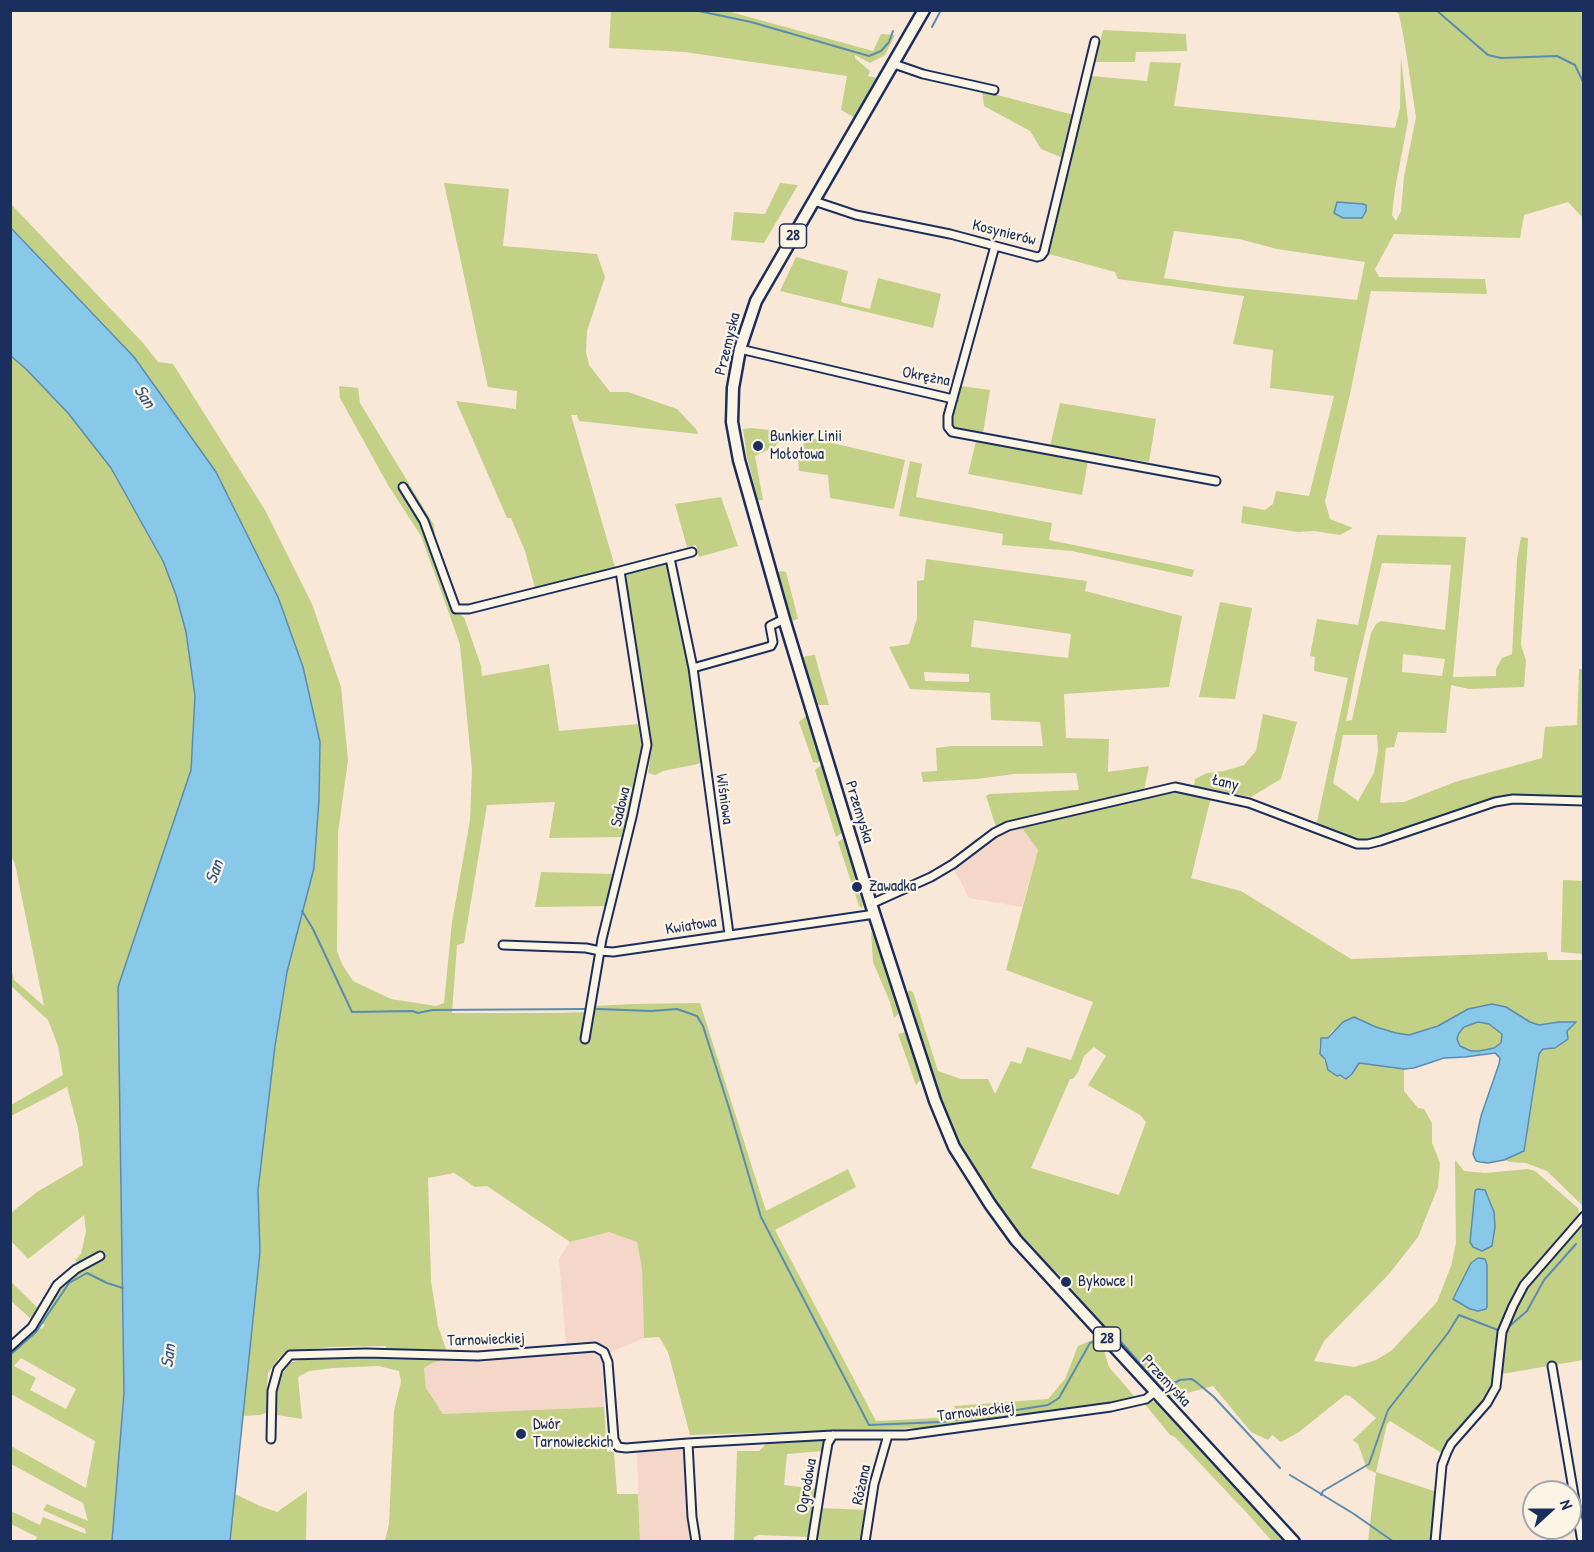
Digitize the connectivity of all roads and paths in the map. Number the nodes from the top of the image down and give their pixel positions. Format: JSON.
{"nodes":[{"id":1,"x":924,"y":10,"type":"edge"},
{"id":2,"x":1095,"y":41,"type":"dead end"},
{"id":3,"x":894,"y":64,"type":"junction"},
{"id":4,"x":994,"y":90,"type":"dead end"},
{"id":5,"x":814,"y":201,"type":"junction"},
{"id":6,"x":995,"y":246,"type":"junction"},
{"id":7,"x":740,"y":349,"type":"junction"},
{"id":8,"x":953,"y":399,"type":"junction"},
{"id":9,"x":1216,"y":481,"type":"dead end"},
{"id":10,"x":403,"y":487,"type":"dead end"},
{"id":11,"x":692,"y":552,"type":"dead end"},
{"id":12,"x":670,"y":558,"type":"junction"},
{"id":13,"x":620,"y":571,"type":"junction"},
{"id":14,"x":784,"y":619,"type":"junction"},
{"id":15,"x":693,"y":668,"type":"junction"},
{"id":16,"x":1584,"y":801,"type":"edge"},
{"id":17,"x":873,"y":909,"type":"junction"},
{"id":18,"x":729,"y":934,"type":"junction"},
{"id":19,"x":503,"y":945,"type":"dead end"},
{"id":20,"x":600,"y":951,"type":"junction"},
{"id":21,"x":585,"y":1039,"type":"dead end"},
{"id":22,"x":1584,"y":1216,"type":"edge"},
{"id":23,"x":100,"y":1256,"type":"dead end"},
{"id":24,"x":10,"y":1347,"type":"edge"},
{"id":25,"x":1552,"y":1366,"type":"dead end"},
{"id":26,"x":1155,"y":1391,"type":"junction"},
{"id":27,"x":888,"y":1435,"type":"junction"},
{"id":28,"x":833,"y":1436,"type":"junction"},
{"id":29,"x":271,"y":1439,"type":"dead end"},
{"id":30,"x":688,"y":1443,"type":"junction"},
{"id":31,"x":696,"y":1542,"type":"edge"},
{"id":32,"x":812,"y":1542,"type":"edge"},
{"id":33,"x":865,"y":1542,"type":"edge"},
{"id":34,"x":1294,"y":1542,"type":"edge"},
{"id":35,"x":1435,"y":1542,"type":"edge"},
{"id":36,"x":1582,"y":1542,"type":"edge"}],
"edges":[{"from":1,"to":3,"type":"main road","name":"Przemyska","number":"28"},
{"from":2,"to":6,"type":"street","name":"Kosynierów"},
{"from":3,"to":4,"type":"street"},
{"from":3,"to":5,"type":"main road","name":"Przemyska","number":"28"},
{"from":5,"to":6,"type":"street","name":"Kosynierów"},
{"from":5,"to":7,"type":"main road","name":"Przemyska","number":"28"},
{"from":6,"to":8,"type":"street","name":"Okrężna"},
{"from":7,"to":8,"type":"street","name":"Okrężna"},
{"from":7,"to":14,"type":"main road","name":"Przemyska","number":"28"},
{"from":8,"to":9,"type":"street"},
{"from":10,"to":13,"type":"street"},
{"from":11,"to":12,"type":"street"},
{"from":12,"to":13,"type":"street"},
{"from":12,"to":15,"type":"street","name":"Wiśniowa"},
{"from":13,"to":20,"type":"street","name":"Sadowa"},
{"from":14,"to":15,"type":"street"},
{"from":14,"to":17,"type":"main road","name":"Przemyska","number":"28"},
{"from":15,"to":18,"type":"street","name":"Wiśniowa"},
{"from":16,"to":17,"type":"street","name":"Łany"},
{"from":17,"to":18,"type":"street","name":"Kwiatowa"},
{"from":17,"to":26,"type":"main road","name":"Przemyska","number":"28"},
{"from":18,"to":20,"type":"street","name":"Kwiatowa"},
{"from":19,"to":20,"type":"street"},
{"from":20,"to":21,"type":"street"},
{"from":22,"to":35,"type":"street"},
{"from":23,"to":24,"type":"street"},
{"from":25,"to":36,"type":"street"},
{"from":26,"to":27,"type":"street","name":"Tarnowieckiej"},
{"from":26,"to":34,"type":"main road","name":"Przemyska","number":"28"},
{"from":27,"to":28,"type":"street","name":"Tarnowieckiej"},
{"from":27,"to":33,"type":"street","name":"Różana"},
{"from":28,"to":30,"type":"street","name":"Tarnowieckiej"},
{"from":28,"to":32,"type":"street","name":"Ogrodowa"},
{"from":29,"to":30,"type":"street","name":"Tarnowieckiej"},
{"from":30,"to":31,"type":"street"}]}
